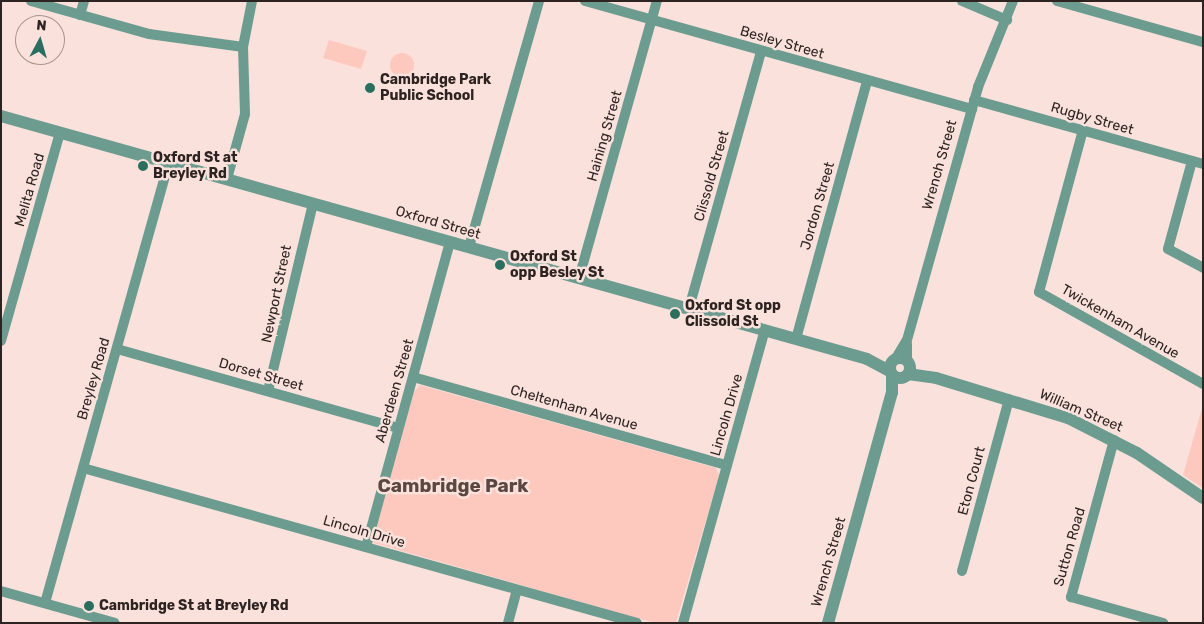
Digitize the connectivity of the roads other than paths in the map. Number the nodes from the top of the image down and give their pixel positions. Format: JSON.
{"nodes":[{"id":1,"x":31,"y":1,"type":"edge"},
{"id":2,"x":84,"y":1,"type":"edge"},
{"id":3,"x":252,"y":1,"type":"edge"},
{"id":4,"x":539,"y":1,"type":"edge"},
{"id":5,"x":584,"y":1,"type":"edge"},
{"id":6,"x":657,"y":1,"type":"edge"},
{"id":7,"x":962,"y":1,"type":"edge"},
{"id":8,"x":1013,"y":1,"type":"edge"},
{"id":9,"x":1057,"y":1,"type":"edge"},
{"id":10,"x":80,"y":15,"type":"junction"},
{"id":11,"x":652,"y":20,"type":"junction"},
{"id":12,"x":1007,"y":20,"type":"junction"},
{"id":13,"x":1203,"y":42,"type":"edge"},
{"id":14,"x":244,"y":47,"type":"junction"},
{"id":15,"x":761,"y":51,"type":"junction"},
{"id":16,"x":867,"y":81,"type":"junction"},
{"id":17,"x":973,"y":104,"type":"junction"},
{"id":18,"x":1,"y":116,"type":"edge"},
{"id":19,"x":1083,"y":130,"type":"junction"},
{"id":20,"x":60,"y":133,"type":"junction"},
{"id":21,"x":1192,"y":161,"type":"junction"},
{"id":22,"x":168,"y":163,"type":"junction"},
{"id":23,"x":1203,"y":164,"type":"edge"},
{"id":24,"x":228,"y":179,"type":"junction"},
{"id":25,"x":313,"y":203,"type":"junction"},
{"id":26,"x":450,"y":242,"type":"junction"},
{"id":27,"x":469,"y":247,"type":"junction"},
{"id":28,"x":1203,"y":268,"type":"edge"},
{"id":29,"x":579,"y":278,"type":"junction"},
{"id":30,"x":689,"y":308,"type":"junction"},
{"id":31,"x":765,"y":330,"type":"junction"},
{"id":32,"x":796,"y":339,"type":"junction"},
{"id":33,"x":1,"y":341,"type":"edge"},
{"id":34,"x":117,"y":349,"type":"junction"},
{"id":35,"x":899,"y":368,"type":"junction"},
{"id":36,"x":413,"y":377,"type":"junction"},
{"id":37,"x":1203,"y":384,"type":"edge"},
{"id":38,"x":268,"y":391,"type":"junction"},
{"id":39,"x":1010,"y":399,"type":"junction"},
{"id":40,"x":398,"y":428,"type":"junction"},
{"id":41,"x":1114,"y":440,"type":"junction"},
{"id":42,"x":727,"y":465,"type":"junction"},
{"id":43,"x":83,"y":468,"type":"junction"},
{"id":44,"x":1203,"y":498,"type":"edge"},
{"id":45,"x":366,"y":548,"type":"junction"},
{"id":46,"x":962,"y":571,"type":"dead end"},
{"id":47,"x":517,"y":590,"type":"junction"},
{"id":48,"x":1,"y":591,"type":"edge"},
{"id":49,"x":45,"y":603,"type":"junction"},
{"id":50,"x":115,"y":623,"type":"edge"},
{"id":51,"x":508,"y":623,"type":"edge"},
{"id":52,"x":637,"y":623,"type":"edge"},
{"id":53,"x":683,"y":623,"type":"edge"},
{"id":54,"x":828,"y":623,"type":"edge"},
{"id":55,"x":1164,"y":623,"type":"edge"}],
"edges":[{"from":1,"to":10,"type":"street"},
{"from":2,"to":10,"type":"street"},
{"from":3,"to":14,"type":"street"},
{"from":4,"to":27,"type":"street"},
{"from":5,"to":11,"type":"street","name":"Besley Street"},
{"from":6,"to":11,"type":"street","name":"Haining Street"},
{"from":7,"to":12,"type":"street"},
{"from":8,"to":12,"type":"street","name":"Wrench Street"},
{"from":9,"to":13,"type":"street"},
{"from":10,"to":14,"type":"street"},
{"from":11,"to":15,"type":"street","name":"Besley Street"},
{"from":11,"to":29,"type":"street","name":"Haining Street"},
{"from":12,"to":17,"type":"street","name":"Wrench Street"},
{"from":14,"to":24,"type":"street"},
{"from":15,"to":16,"type":"street","name":"Besley Street"},
{"from":15,"to":30,"type":"street","name":"Clissold Street"},
{"from":16,"to":17,"type":"street","name":"Besley Street"},
{"from":16,"to":32,"type":"street","name":"Jordon Street"},
{"from":17,"to":19,"type":"street","name":"Rugby Street"},
{"from":17,"to":35,"type":"street","name":"Wrench Street"},
{"from":18,"to":20,"type":"street","name":"Oxford Street"},
{"from":19,"to":21,"type":"street","name":"Rugby Street"},
{"from":19,"to":37,"type":"street","name":"Twickenham Avenue"},
{"from":20,"to":22,"type":"street","name":"Oxford Street"},
{"from":20,"to":33,"type":"street","name":"Melita Road"},
{"from":21,"to":23,"type":"street","name":"Rugby Street"},
{"from":21,"to":28,"type":"street"},
{"from":22,"to":24,"type":"street","name":"Oxford Street"},
{"from":22,"to":34,"type":"street","name":"Breyley Road"},
{"from":24,"to":25,"type":"street","name":"Oxford Street"},
{"from":25,"to":26,"type":"street","name":"Oxford Street"},
{"from":25,"to":38,"type":"street","name":"Newport Street"},
{"from":26,"to":27,"type":"street","name":"Oxford Street"},
{"from":26,"to":36,"type":"street","name":"Aberdeen Street"},
{"from":27,"to":29,"type":"street","name":"Oxford Street"},
{"from":29,"to":30,"type":"street","name":"Oxford Street"},
{"from":30,"to":31,"type":"street","name":"Oxford Street"},
{"from":31,"to":32,"type":"street","name":"Oxford Street"},
{"from":31,"to":42,"type":"street","name":"Lincoln Drive"},
{"from":32,"to":35,"type":"street","name":"Oxford Street"},
{"from":34,"to":38,"type":"street","name":"Dorset Street"},
{"from":34,"to":43,"type":"street","name":"Breyley Road"},
{"from":35,"to":39,"type":"street","name":"William Street"},
{"from":35,"to":54,"type":"street","name":"Wrench Street"},
{"from":36,"to":40,"type":"street","name":"Aberdeen Street"},
{"from":36,"to":42,"type":"street","name":"Cheltenham Avenue"},
{"from":38,"to":40,"type":"street","name":"Dorset Street"},
{"from":39,"to":41,"type":"street","name":"William Street"},
{"from":39,"to":46,"type":"street","name":"Eton Court"},
{"from":40,"to":45,"type":"street","name":"Aberdeen Street"},
{"from":41,"to":44,"type":"street","name":"William Street"},
{"from":41,"to":55,"type":"street","name":"Sutton Road"},
{"from":42,"to":53,"type":"street","name":"Lincoln Drive"},
{"from":43,"to":45,"type":"street","name":"Lincoln Drive"},
{"from":43,"to":49,"type":"street","name":"Breyley Road"},
{"from":45,"to":47,"type":"street","name":"Lincoln Drive"},
{"from":47,"to":51,"type":"street"},
{"from":47,"to":52,"type":"street","name":"Lincoln Drive"},
{"from":48,"to":49,"type":"street"},
{"from":49,"to":50,"type":"street"}]}
